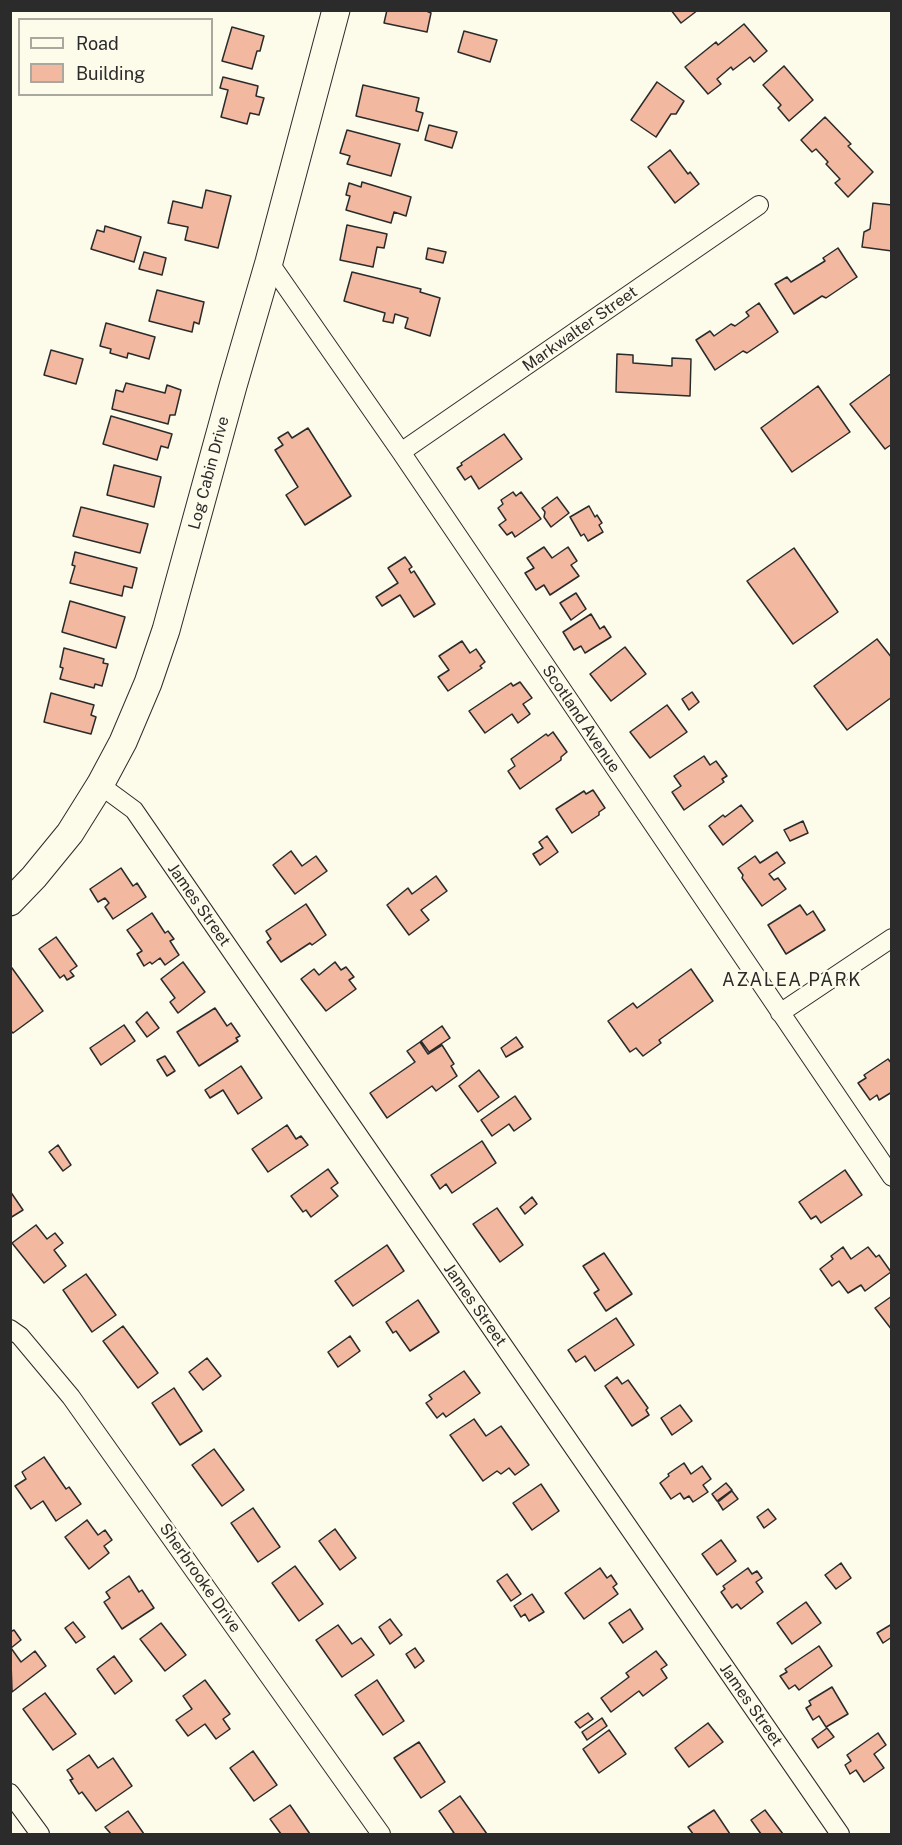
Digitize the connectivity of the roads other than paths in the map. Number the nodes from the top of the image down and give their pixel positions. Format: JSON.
{"nodes":[{"id":1,"x":336,"y":10,"type":"edge"},
{"id":2,"x":759,"y":205,"type":"dead end"},
{"id":3,"x":269,"y":262,"type":"junction"},
{"id":4,"x":401,"y":452,"type":"junction"},
{"id":5,"x":100,"y":785,"type":"junction"},
{"id":6,"x":10,"y":902,"type":"edge"},
{"id":7,"x":891,"y":938,"type":"edge"},
{"id":8,"x":780,"y":1013,"type":"junction"},
{"id":9,"x":891,"y":1177,"type":"edge"},
{"id":10,"x":10,"y":1329,"type":"edge"},
{"id":11,"x":10,"y":1793,"type":"edge"},
{"id":12,"x":40,"y":1834,"type":"edge"},
{"id":13,"x":381,"y":1834,"type":"edge"},
{"id":14,"x":840,"y":1834,"type":"edge"}],
"edges":[{"from":1,"to":3,"type":"street","name":"Log Cabin Drive"},
{"from":2,"to":4,"type":"street","name":"Markwalter Street"},
{"from":3,"to":4,"type":"street","name":"Scotland Avenue"},
{"from":3,"to":5,"type":"street","name":"Log Cabin Drive"},
{"from":4,"to":8,"type":"street","name":"Scotland Avenue"},
{"from":5,"to":6,"type":"street","name":"Log Cabin Drive"},
{"from":5,"to":14,"type":"street","name":"James Street"},
{"from":7,"to":8,"type":"street"},
{"from":8,"to":9,"type":"street","name":"Scotland Avenue"},
{"from":10,"to":13,"type":"street","name":"Sherbrooke Drive"},
{"from":11,"to":12,"type":"street"}]}
